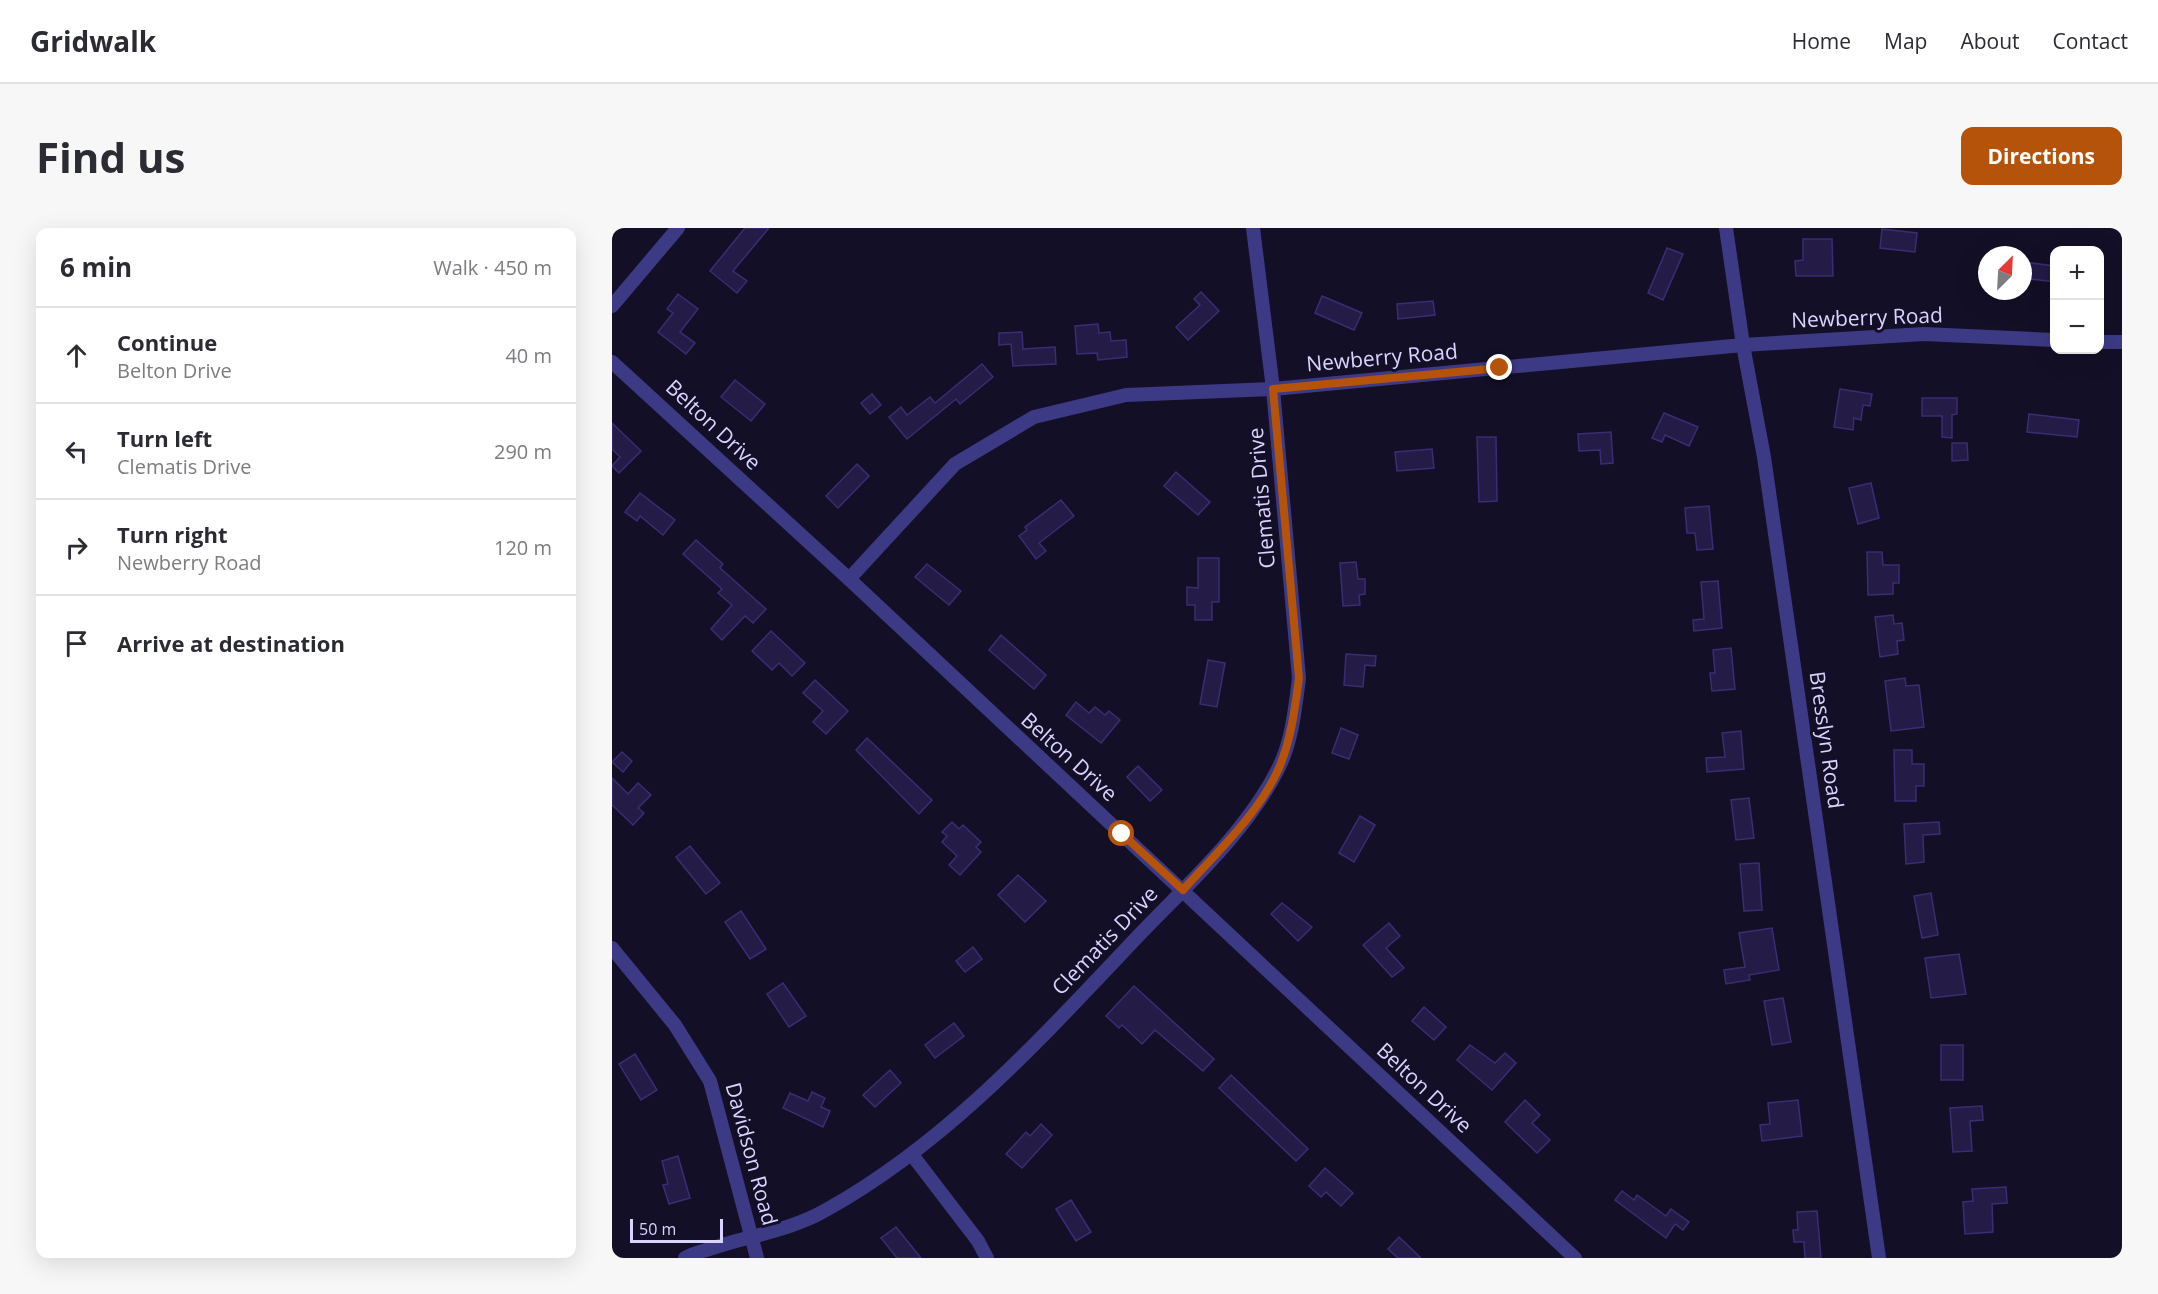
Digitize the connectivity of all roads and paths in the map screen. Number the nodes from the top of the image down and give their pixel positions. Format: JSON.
{"nodes":[{"id":1,"x":678,"y":228,"type":"edge"},
{"id":2,"x":1253,"y":228,"type":"edge"},
{"id":3,"x":1726,"y":228,"type":"edge"},
{"id":4,"x":612,"y":306,"type":"edge"},
{"id":5,"x":2050,"y":340,"type":"edge"},
{"id":6,"x":2104,"y":342,"type":"edge"},
{"id":7,"x":2122,"y":342,"type":"edge"},
{"id":8,"x":1743,"y":345,"type":"junction"},
{"id":9,"x":612,"y":362,"type":"edge"},
{"id":10,"x":1273,"y":389,"type":"junction"},
{"id":11,"x":849,"y":579,"type":"junction"},
{"id":12,"x":1183,"y":890,"type":"junction"},
{"id":13,"x":612,"y":948,"type":"edge"},
{"id":14,"x":913,"y":1156,"type":"junction"},
{"id":15,"x":751,"y":1236,"type":"junction"},
{"id":16,"x":685,"y":1258,"type":"edge"},
{"id":17,"x":757,"y":1258,"type":"edge"},
{"id":18,"x":987,"y":1258,"type":"edge"},
{"id":19,"x":1575,"y":1258,"type":"edge"},
{"id":20,"x":1879,"y":1258,"type":"edge"}],
"edges":[{"from":1,"to":4,"type":"street"},
{"from":2,"to":10,"type":"street","name":"Clematis Drive"},
{"from":3,"to":8,"type":"street","name":"Bresslyn Road"},
{"from":5,"to":8,"type":"street","name":"Newberry Road"},
{"from":6,"to":7,"type":"street"},
{"from":8,"to":10,"type":"street","name":"Newberry Road"},
{"from":8,"to":20,"type":"street","name":"Bresslyn Road"},
{"from":9,"to":11,"type":"street","name":"Belton Drive"},
{"from":10,"to":11,"type":"street","name":"Newberry Road"},
{"from":10,"to":12,"type":"street","name":"Clematis Drive"},
{"from":11,"to":12,"type":"street","name":"Belton Drive"},
{"from":12,"to":14,"type":"street","name":"Clematis Drive"},
{"from":12,"to":19,"type":"street","name":"Belton Drive"},
{"from":13,"to":15,"type":"street","name":"Davidson Road"},
{"from":14,"to":15,"type":"street","name":"Clematis Drive"},
{"from":14,"to":18,"type":"street"},
{"from":15,"to":16,"type":"street","name":"Clematis Drive"},
{"from":15,"to":17,"type":"street","name":"Davidson Road"}]}
